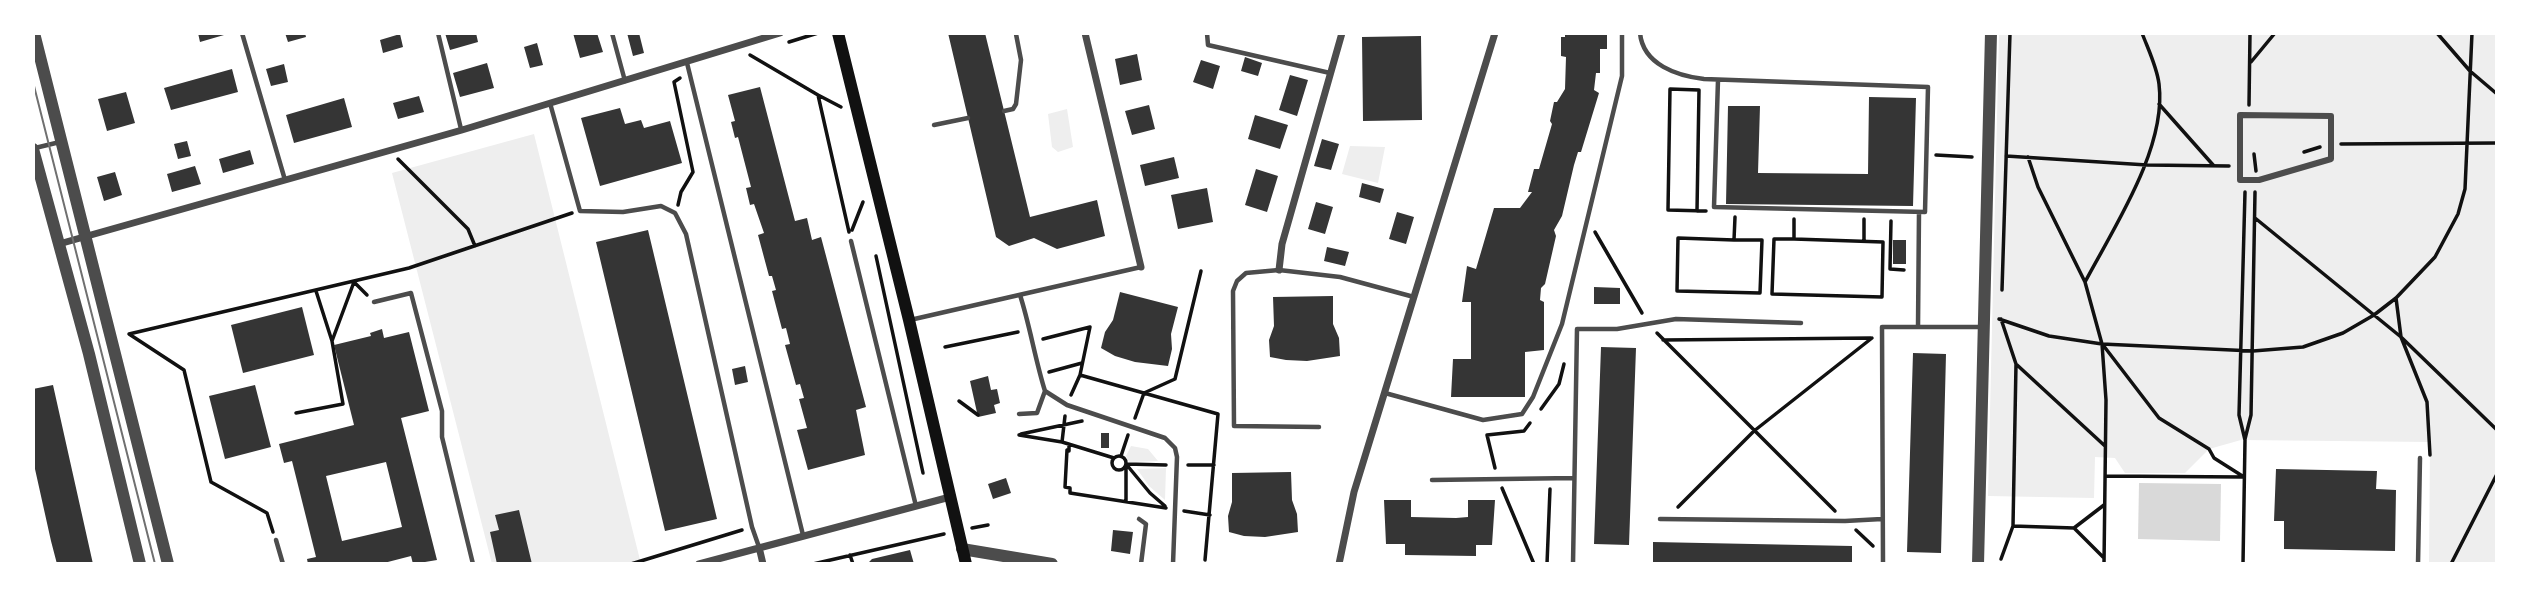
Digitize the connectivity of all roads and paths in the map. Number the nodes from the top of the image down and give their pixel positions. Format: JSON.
{"nodes":[{"id":1,"x":34,"y":33,"type":"edge"},
{"id":2,"x":242,"y":33,"type":"edge"},
{"id":3,"x":438,"y":33,"type":"edge"},
{"id":4,"x":612,"y":33,"type":"edge"},
{"id":5,"x":780,"y":33,"type":"edge"},
{"id":6,"x":838,"y":33,"type":"edge"},
{"id":7,"x":1085,"y":33,"type":"edge"},
{"id":8,"x":1207,"y":33,"type":"edge"},
{"id":9,"x":1342,"y":33,"type":"edge"},
{"id":10,"x":1495,"y":33,"type":"edge"},
{"id":11,"x":1622,"y":33,"type":"edge"},
{"id":12,"x":1640,"y":33,"type":"edge"},
{"id":13,"x":1991,"y":33,"type":"edge"},
{"id":14,"x":2010,"y":33,"type":"edge"},
{"id":15,"x":2142,"y":33,"type":"edge"},
{"id":16,"x":2250,"y":33,"type":"edge"},
{"id":17,"x":2275,"y":33,"type":"edge"},
{"id":18,"x":2437,"y":33,"type":"edge"},
{"id":19,"x":2472,"y":33,"type":"edge"},
{"id":20,"x":1016,"y":34,"type":"edge"},
{"id":21,"x":738,"y":58,"type":"dead end"},
{"id":22,"x":687,"y":63,"type":"junction"},
{"id":23,"x":2250,"y":64,"type":"junction"},
{"id":24,"x":2470,"y":71,"type":"junction"},
{"id":25,"x":690,"y":73,"type":"junction"},
{"id":26,"x":1331,"y":73,"type":"junction"},
{"id":27,"x":1718,"y":80,"type":"junction"},
{"id":28,"x":626,"y":82,"type":"junction"},
{"id":29,"x":818,"y":94,"type":"junction"},
{"id":30,"x":2497,"y":94,"type":"edge"},
{"id":31,"x":842,"y":101,"type":"dead end"},
{"id":32,"x":550,"y":103,"type":"junction"},
{"id":33,"x":2160,"y":104,"type":"junction"},
{"id":34,"x":2249,"y":104,"type":"dead end"},
{"id":35,"x":1004,"y":111,"type":"dead end"},
{"id":36,"x":968,"y":118,"type":"dead end"},
{"id":37,"x":934,"y":125,"type":"dead end"},
{"id":38,"x":461,"y":130,"type":"junction"},
{"id":39,"x":61,"y":142,"type":"junction"},
{"id":40,"x":2467,"y":143,"type":"junction"},
{"id":41,"x":2497,"y":143,"type":"edge"},
{"id":42,"x":2333,"y":144,"type":"junction"},
{"id":43,"x":33,"y":148,"type":"edge"},
{"id":44,"x":389,"y":150,"type":"junction"},
{"id":45,"x":2253,"y":153,"type":"dead end"},
{"id":46,"x":1927,"y":154,"type":"junction"},
{"id":47,"x":2006,"y":156,"type":"junction"},
{"id":48,"x":2294,"y":156,"type":"dead end"},
{"id":49,"x":1972,"y":158,"type":"dead end"},
{"id":50,"x":2028,"y":158,"type":"junction"},
{"id":51,"x":2147,"y":165,"type":"junction"},
{"id":52,"x":2240,"y":167,"type":"junction"},
{"id":53,"x":2256,"y":167,"type":"junction"},
{"id":54,"x":2245,"y":180,"type":"junction"},
{"id":55,"x":2255,"y":180,"type":"junction"},
{"id":56,"x":285,"y":181,"type":"junction"},
{"id":57,"x":580,"y":211,"type":"junction"},
{"id":58,"x":1697,"y":211,"type":"junction"},
{"id":59,"x":1710,"y":211,"type":"dead end"},
{"id":60,"x":1735,"y":212,"type":"dead end"},
{"id":61,"x":1919,"y":212,"type":"junction"},
{"id":62,"x":675,"y":213,"type":"junction"},
{"id":63,"x":1794,"y":213,"type":"dead end"},
{"id":64,"x":867,"y":215,"type":"dead end"},
{"id":65,"x":1864,"y":215,"type":"dead end"},
{"id":66,"x":1891,"y":215,"type":"dead end"},
{"id":67,"x":2255,"y":218,"type":"junction"},
{"id":68,"x":1588,"y":219,"type":"junction"},
{"id":69,"x":85,"y":236,"type":"junction"},
{"id":70,"x":1794,"y":239,"type":"junction"},
{"id":71,"x":1734,"y":240,"type":"junction"},
{"id":72,"x":851,"y":241,"type":"dead end"},
{"id":73,"x":1864,"y":241,"type":"junction"},
{"id":74,"x":58,"y":244,"type":"junction"},
{"id":75,"x":475,"y":246,"type":"junction"},
{"id":76,"x":876,"y":255,"type":"dead end"},
{"id":77,"x":1141,"y":267,"type":"joint"},
{"id":78,"x":1279,"y":270,"type":"junction"},
{"id":79,"x":1904,"y":270,"type":"dead end"},
{"id":80,"x":1201,"y":271,"type":"dead end"},
{"id":81,"x":354,"y":282,"type":"junction"},
{"id":82,"x":2085,"y":282,"type":"junction"},
{"id":83,"x":316,"y":291,"type":"junction"},
{"id":84,"x":2002,"y":292,"type":"dead end"},
{"id":85,"x":1020,"y":295,"type":"junction"},
{"id":86,"x":1414,"y":297,"type":"junction"},
{"id":87,"x":2396,"y":298,"type":"junction"},
{"id":88,"x":374,"y":302,"type":"joint"},
{"id":89,"x":2374,"y":314,"type":"junction"},
{"id":90,"x":909,"y":320,"type":"junction"},
{"id":91,"x":1647,"y":323,"type":"junction"},
{"id":92,"x":1801,"y":323,"type":"dead end"},
{"id":93,"x":1918,"y":327,"type":"junction"},
{"id":94,"x":1985,"y":328,"type":"junction"},
{"id":95,"x":1031,"y":329,"type":"junction"},
{"id":96,"x":1882,"y":329,"type":"junction"},
{"id":97,"x":2401,"y":337,"type":"junction"},
{"id":98,"x":1871,"y":338,"type":"junction"},
{"id":99,"x":1045,"y":339,"type":"junction"},
{"id":100,"x":1663,"y":340,"type":"junction"},
{"id":101,"x":332,"y":341,"type":"junction"},
{"id":102,"x":1032,"y":342,"type":"junction"},
{"id":103,"x":2102,"y":344,"type":"junction"},
{"id":104,"x":945,"y":347,"type":"dead end"},
{"id":105,"x":2240,"y":351,"type":"junction"},
{"id":106,"x":2253,"y":351,"type":"junction"},
{"id":107,"x":1082,"y":363,"type":"junction"},
{"id":108,"x":2016,"y":364,"type":"junction"},
{"id":109,"x":1040,"y":374,"type":"junction"},
{"id":110,"x":1045,"y":391,"type":"junction"},
{"id":111,"x":1143,"y":393,"type":"junction"},
{"id":112,"x":1385,"y":393,"type":"junction"},
{"id":113,"x":959,"y":401,"type":"dead end"},
{"id":114,"x":296,"y":413,"type":"dead end"},
{"id":115,"x":1019,"y":414,"type":"dead end"},
{"id":116,"x":978,"y":415,"type":"dead end"},
{"id":117,"x":1483,"y":420,"type":"junction"},
{"id":118,"x":1085,"y":421,"type":"dead end"},
{"id":119,"x":1132,"y":426,"type":"junction"},
{"id":120,"x":1319,"y":427,"type":"dead end"},
{"id":121,"x":2497,"y":430,"type":"edge"},
{"id":122,"x":1754,"y":431,"type":"junction"},
{"id":123,"x":2245,"y":440,"type":"junction"},
{"id":124,"x":1069,"y":444,"type":"junction"},
{"id":125,"x":2105,"y":446,"type":"junction"},
{"id":126,"x":2430,"y":455,"type":"dead end"},
{"id":127,"x":1121,"y":456,"type":"junction"},
{"id":128,"x":1114,"y":458,"type":"junction"},
{"id":129,"x":2420,"y":458,"type":"dead end"},
{"id":130,"x":1126,"y":464,"type":"junction"},
{"id":131,"x":923,"y":473,"type":"dead end"},
{"id":132,"x":2497,"y":474,"type":"edge"},
{"id":133,"x":2105,"y":477,"type":"junction"},
{"id":134,"x":2244,"y":477,"type":"junction"},
{"id":135,"x":1574,"y":478,"type":"junction"},
{"id":136,"x":1498,"y":479,"type":"junction"},
{"id":137,"x":1550,"y":479,"type":"junction"},
{"id":138,"x":1432,"y":480,"type":"dead end"},
{"id":139,"x":950,"y":497,"type":"junction"},
{"id":140,"x":1126,"y":502,"type":"junction"},
{"id":141,"x":2104,"y":505,"type":"junction"},
{"id":142,"x":916,"y":506,"type":"junction"},
{"id":143,"x":1167,"y":509,"type":"junction"},
{"id":144,"x":1175,"y":510,"type":"junction"},
{"id":145,"x":1210,"y":515,"type":"junction"},
{"id":146,"x":1139,"y":519,"type":"dead end"},
{"id":147,"x":1663,"y":519,"type":"joint"},
{"id":148,"x":1882,"y":519,"type":"junction"},
{"id":149,"x":1845,"y":522,"type":"junction"},
{"id":150,"x":2013,"y":526,"type":"junction"},
{"id":151,"x":752,"y":527,"type":"junction"},
{"id":152,"x":2074,"y":528,"type":"junction"},
{"id":153,"x":803,"y":535,"type":"junction"},
{"id":154,"x":939,"y":535,"type":"dead end"},
{"id":155,"x":276,"y":540,"type":"joint"},
{"id":156,"x":759,"y":547,"type":"junction"},
{"id":157,"x":962,"y":549,"type":"junction"},
{"id":158,"x":850,"y":555,"type":"junction"},
{"id":159,"x":1884,"y":555,"type":"junction"},
{"id":160,"x":2001,"y":559,"type":"dead end"},
{"id":161,"x":1205,"y":561,"type":"dead end"},
{"id":162,"x":2104,"y":561,"type":"edge"},
{"id":163,"x":140,"y":564,"type":"edge"},
{"id":164,"x":167,"y":564,"type":"edge"},
{"id":165,"x":283,"y":564,"type":"edge"},
{"id":166,"x":473,"y":564,"type":"edge"},
{"id":167,"x":631,"y":564,"type":"edge"},
{"id":168,"x":699,"y":564,"type":"edge"},
{"id":169,"x":763,"y":564,"type":"edge"},
{"id":170,"x":813,"y":564,"type":"edge"},
{"id":171,"x":853,"y":564,"type":"edge"},
{"id":172,"x":966,"y":564,"type":"edge"},
{"id":173,"x":1052,"y":564,"type":"edge"},
{"id":174,"x":1141,"y":564,"type":"edge"},
{"id":175,"x":1173,"y":564,"type":"edge"},
{"id":176,"x":1339,"y":564,"type":"edge"},
{"id":177,"x":1534,"y":564,"type":"edge"},
{"id":178,"x":1547,"y":564,"type":"edge"},
{"id":179,"x":1573,"y":564,"type":"edge"},
{"id":180,"x":1883,"y":564,"type":"edge"},
{"id":181,"x":1978,"y":564,"type":"edge"},
{"id":182,"x":2243,"y":564,"type":"edge"},
{"id":183,"x":2418,"y":564,"type":"edge"},
{"id":184,"x":2451,"y":564,"type":"edge"}],
"edges":[{"from":1,"to":39,"type":"street"},
{"from":2,"to":56,"type":"lane"},
{"from":3,"to":38,"type":"lane"},
{"from":4,"to":28,"type":"lane"},
{"from":5,"to":22,"type":"street"},
{"from":6,"to":90,"type":"main road"},
{"from":7,"to":77,"type":"street"},
{"from":8,"to":26,"type":"lane"},
{"from":9,"to":26,"type":"street"},
{"from":10,"to":86,"type":"street"},
{"from":11,"to":68,"type":"lane"},
{"from":12,"to":27,"type":"lane"},
{"from":13,"to":94,"type":"street"},
{"from":14,"to":47,"type":"path"},
{"from":15,"to":33,"type":"path"},
{"from":16,"to":23,"type":"path"},
{"from":17,"to":23,"type":"path"},
{"from":18,"to":24,"type":"path"},
{"from":19,"to":24,"type":"path"},
{"from":20,"to":35,"type":"lane"},
{"from":21,"to":29,"type":"path"},
{"from":22,"to":25,"type":"lane"},
{"from":22,"to":28,"type":"street"},
{"from":23,"to":34,"type":"path"},
{"from":24,"to":30,"type":"path"},
{"from":24,"to":40,"type":"path"},
{"from":25,"to":62,"type":"path"},
{"from":25,"to":153,"type":"lane"},
{"from":26,"to":78,"type":"street"},
{"from":27,"to":46,"type":"lane"},
{"from":27,"to":61,"type":"lane"},
{"from":28,"to":32,"type":"street"},
{"from":29,"to":31,"type":"path"},
{"from":29,"to":64,"type":"path"},
{"from":32,"to":38,"type":"street"},
{"from":32,"to":57,"type":"lane"},
{"from":33,"to":51,"type":"path"},
{"from":33,"to":51,"type":"path"},
{"from":36,"to":37,"type":"lane"},
{"from":38,"to":44,"type":"street"},
{"from":39,"to":43,"type":"lane"},
{"from":39,"to":69,"type":"street"},
{"from":40,"to":41,"type":"path"},
{"from":40,"to":42,"type":"path"},
{"from":40,"to":87,"type":"path"},
{"from":42,"to":48,"type":"path"},
{"from":42,"to":52,"type":"street"},
{"from":42,"to":55,"type":"street"},
{"from":43,"to":74,"type":"street"},
{"from":44,"to":56,"type":"street"},
{"from":44,"to":75,"type":"path"},
{"from":45,"to":53,"type":"path"},
{"from":46,"to":49,"type":"path"},
{"from":46,"to":61,"type":"lane"},
{"from":47,"to":50,"type":"path"},
{"from":47,"to":84,"type":"path"},
{"from":50,"to":51,"type":"path"},
{"from":50,"to":82,"type":"path"},
{"from":51,"to":82,"type":"path"},
{"from":52,"to":53,"type":"path"},
{"from":52,"to":54,"type":"street"},
{"from":53,"to":55,"type":"path"},
{"from":54,"to":55,"type":"street"},
{"from":54,"to":105,"type":"path"},
{"from":55,"to":67,"type":"path"},
{"from":56,"to":69,"type":"street"},
{"from":57,"to":62,"type":"lane"},
{"from":57,"to":75,"type":"path"},
{"from":58,"to":58,"type":"path"},
{"from":58,"to":59,"type":"path"},
{"from":60,"to":71,"type":"path"},
{"from":61,"to":93,"type":"lane"},
{"from":62,"to":151,"type":"lane"},
{"from":63,"to":70,"type":"path"},
{"from":65,"to":73,"type":"path"},
{"from":66,"to":79,"type":"path"},
{"from":67,"to":89,"type":"path"},
{"from":67,"to":106,"type":"path"},
{"from":68,"to":91,"type":"path"},
{"from":68,"to":117,"type":"lane"},
{"from":69,"to":74,"type":"street"},
{"from":69,"to":164,"type":"street"},
{"from":70,"to":73,"type":"path"},
{"from":70,"to":73,"type":"path"},
{"from":71,"to":71,"type":"path"},
{"from":72,"to":142,"type":"lane"},
{"from":74,"to":163,"type":"street"},
{"from":75,"to":81,"type":"path"},
{"from":76,"to":131,"type":"path"},
{"from":77,"to":85,"type":"lane"},
{"from":78,"to":86,"type":"lane"},
{"from":78,"to":120,"type":"lane"},
{"from":80,"to":111,"type":"path"},
{"from":81,"to":83,"type":"path"},
{"from":81,"to":88,"type":"path"},
{"from":81,"to":101,"type":"path"},
{"from":82,"to":103,"type":"path"},
{"from":83,"to":101,"type":"path"},
{"from":83,"to":155,"type":"path"},
{"from":85,"to":90,"type":"lane"},
{"from":85,"to":95,"type":"lane"},
{"from":86,"to":112,"type":"street"},
{"from":87,"to":89,"type":"path"},
{"from":87,"to":97,"type":"path"},
{"from":88,"to":166,"type":"lane"},
{"from":89,"to":97,"type":"path"},
{"from":89,"to":106,"type":"path"},
{"from":90,"to":139,"type":"main road"},
{"from":91,"to":92,"type":"lane"},
{"from":91,"to":100,"type":"path"},
{"from":91,"to":135,"type":"lane"},
{"from":93,"to":94,"type":"lane"},
{"from":93,"to":96,"type":"lane"},
{"from":94,"to":181,"type":"street"},
{"from":95,"to":99,"type":"path"},
{"from":95,"to":102,"type":"lane"},
{"from":95,"to":104,"type":"path"},
{"from":96,"to":98,"type":"path"},
{"from":96,"to":148,"type":"lane"},
{"from":97,"to":121,"type":"path"},
{"from":97,"to":126,"type":"path"},
{"from":98,"to":100,"type":"path"},
{"from":98,"to":122,"type":"path"},
{"from":99,"to":102,"type":"path"},
{"from":99,"to":107,"type":"path"},
{"from":100,"to":122,"type":"path"},
{"from":101,"to":114,"type":"path"},
{"from":102,"to":109,"type":"lane"},
{"from":103,"to":105,"type":"path"},
{"from":103,"to":108,"type":"path"},
{"from":103,"to":125,"type":"path"},
{"from":103,"to":134,"type":"path"},
{"from":105,"to":106,"type":"path"},
{"from":105,"to":123,"type":"path"},
{"from":106,"to":123,"type":"path"},
{"from":107,"to":109,"type":"path"},
{"from":107,"to":111,"type":"path"},
{"from":108,"to":125,"type":"path"},
{"from":108,"to":150,"type":"path"},
{"from":109,"to":110,"type":"lane"},
{"from":110,"to":115,"type":"lane"},
{"from":110,"to":119,"type":"lane"},
{"from":111,"to":119,"type":"path"},
{"from":111,"to":145,"type":"path"},
{"from":112,"to":117,"type":"lane"},
{"from":112,"to":176,"type":"street"},
{"from":113,"to":116,"type":"path"},
{"from":117,"to":136,"type":"path"},
{"from":118,"to":124,"type":"path"},
{"from":119,"to":127,"type":"path"},
{"from":119,"to":144,"type":"lane"},
{"from":122,"to":147,"type":"path"},
{"from":122,"to":149,"type":"path"},
{"from":123,"to":134,"type":"path"},
{"from":124,"to":128,"type":"path"},
{"from":124,"to":140,"type":"path"},
{"from":125,"to":133,"type":"path"},
{"from":127,"to":128,"type":"path"},
{"from":127,"to":130,"type":"path"},
{"from":128,"to":130,"type":"path"},
{"from":129,"to":183,"type":"lane"},
{"from":130,"to":140,"type":"path"},
{"from":130,"to":143,"type":"path"},
{"from":132,"to":184,"type":"path"},
{"from":133,"to":134,"type":"path"},
{"from":133,"to":141,"type":"path"},
{"from":134,"to":182,"type":"path"},
{"from":135,"to":137,"type":"lane"},
{"from":135,"to":179,"type":"lane"},
{"from":136,"to":137,"type":"lane"},
{"from":136,"to":138,"type":"lane"},
{"from":136,"to":177,"type":"path"},
{"from":137,"to":178,"type":"path"},
{"from":139,"to":142,"type":"street"},
{"from":139,"to":157,"type":"main road"},
{"from":140,"to":143,"type":"path"},
{"from":141,"to":152,"type":"path"},
{"from":141,"to":162,"type":"path"},
{"from":142,"to":153,"type":"street"},
{"from":143,"to":144,"type":"path"},
{"from":144,"to":145,"type":"path"},
{"from":144,"to":175,"type":"lane"},
{"from":145,"to":161,"type":"path"},
{"from":146,"to":174,"type":"lane"},
{"from":147,"to":149,"type":"lane"},
{"from":148,"to":149,"type":"lane"},
{"from":148,"to":159,"type":"lane"},
{"from":149,"to":159,"type":"path"},
{"from":150,"to":152,"type":"path"},
{"from":150,"to":160,"type":"path"},
{"from":151,"to":156,"type":"lane"},
{"from":151,"to":167,"type":"path"},
{"from":152,"to":162,"type":"path"},
{"from":153,"to":156,"type":"street"},
{"from":154,"to":158,"type":"path"},
{"from":155,"to":165,"type":"lane"},
{"from":156,"to":168,"type":"street"},
{"from":156,"to":169,"type":"street"},
{"from":157,"to":172,"type":"main road"},
{"from":157,"to":173,"type":"street"},
{"from":158,"to":170,"type":"path"},
{"from":158,"to":171,"type":"path"},
{"from":159,"to":180,"type":"lane"}]}
